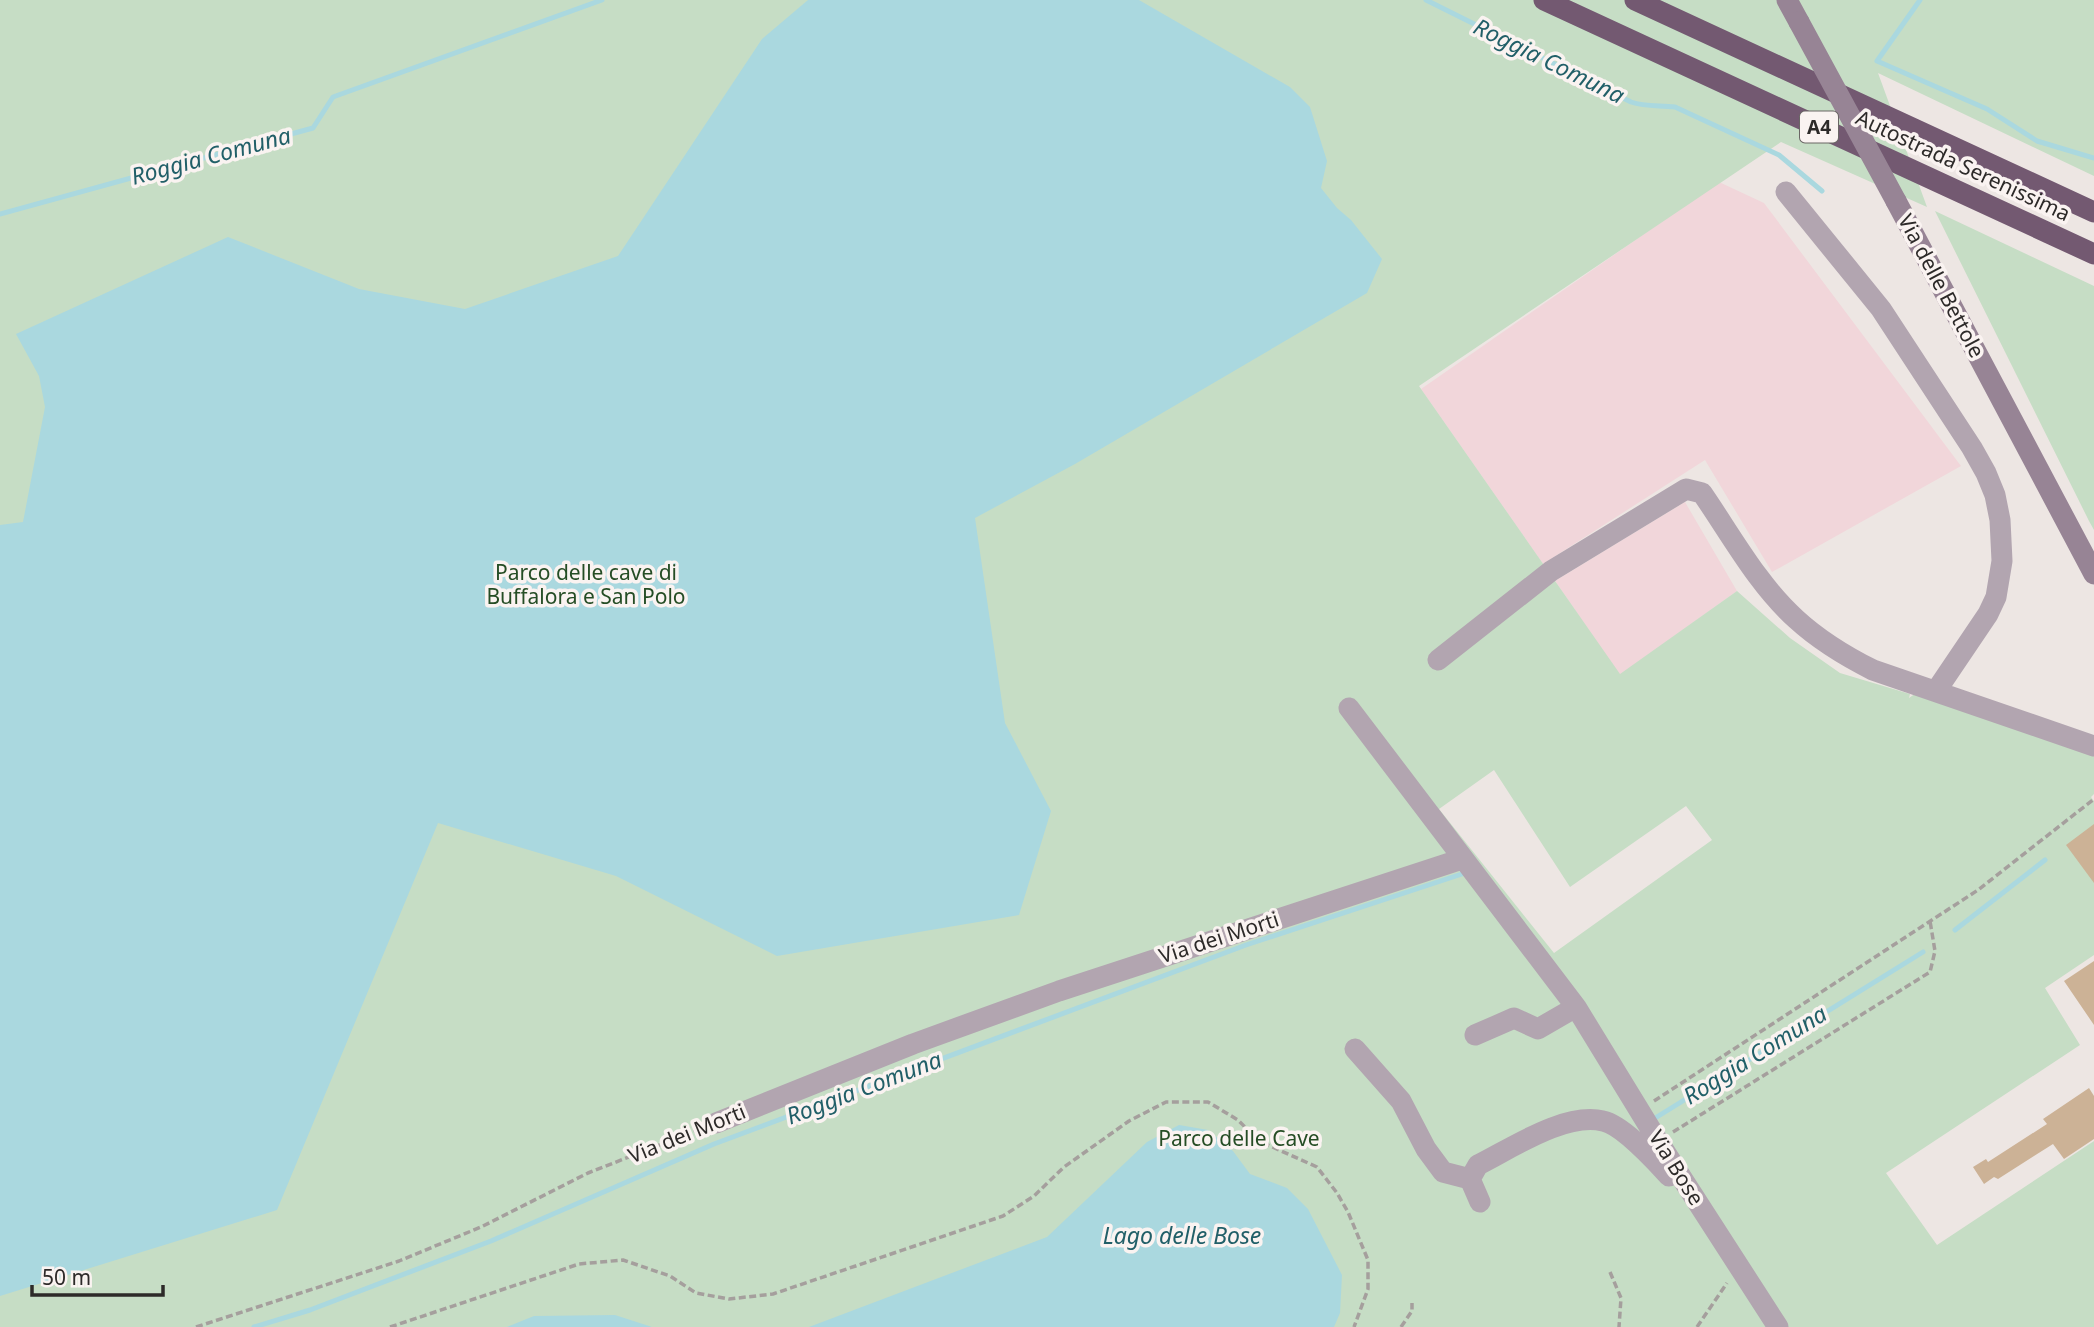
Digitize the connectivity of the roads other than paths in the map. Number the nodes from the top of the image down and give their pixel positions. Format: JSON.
{"nodes":[{"id":1,"x":1544,"y":0,"type":"edge"},
{"id":2,"x":1635,"y":0,"type":"edge"},
{"id":3,"x":1787,"y":0,"type":"edge"},
{"id":4,"x":1786,"y":192,"type":"dead end"},
{"id":5,"x":2094,"y":212,"type":"edge"},
{"id":6,"x":2094,"y":254,"type":"edge"},
{"id":7,"x":2094,"y":574,"type":"edge"},
{"id":8,"x":1438,"y":660,"type":"dead end"},
{"id":9,"x":1937,"y":691,"type":"junction"},
{"id":10,"x":1349,"y":708,"type":"dead end"},
{"id":11,"x":2094,"y":746,"type":"edge"},
{"id":12,"x":1462,"y":859,"type":"junction"},
{"id":13,"x":1576,"y":1007,"type":"junction"},
{"id":14,"x":1475,"y":1035,"type":"dead end"},
{"id":15,"x":1355,"y":1049,"type":"dead end"},
{"id":16,"x":716,"y":1123,"type":"road end"},
{"id":17,"x":1470,"y":1179,"type":"junction"},
{"id":18,"x":1480,"y":1202,"type":"dead end"},
{"id":19,"x":1703,"y":1211,"type":"junction"},
{"id":20,"x":1778,"y":1327,"type":"edge"}],
"edges":[{"from":1,"to":6,"type":"highway","name":"Autostrada Serenissima","number":"A4"},
{"from":2,"to":5,"type":"highway","name":"Autostrada Serenissima","number":"A4"},
{"from":3,"to":7,"type":"main road","name":"Via delle Bettole","bridge":true},
{"from":4,"to":9,"type":"street"},
{"from":8,"to":9,"type":"street"},
{"from":9,"to":11,"type":"street"},
{"from":10,"to":12,"type":"street","name":"Via Bose"},
{"from":12,"to":13,"type":"street","name":"Via Bose"},
{"from":12,"to":16,"type":"street","name":"Via dei Morti"},
{"from":13,"to":14,"type":"street"},
{"from":13,"to":19,"type":"street","name":"Via Bose"},
{"from":15,"to":17,"type":"street"},
{"from":17,"to":18,"type":"street"},
{"from":17,"to":19,"type":"street"},
{"from":19,"to":20,"type":"street","name":"Via Bose"}]}
